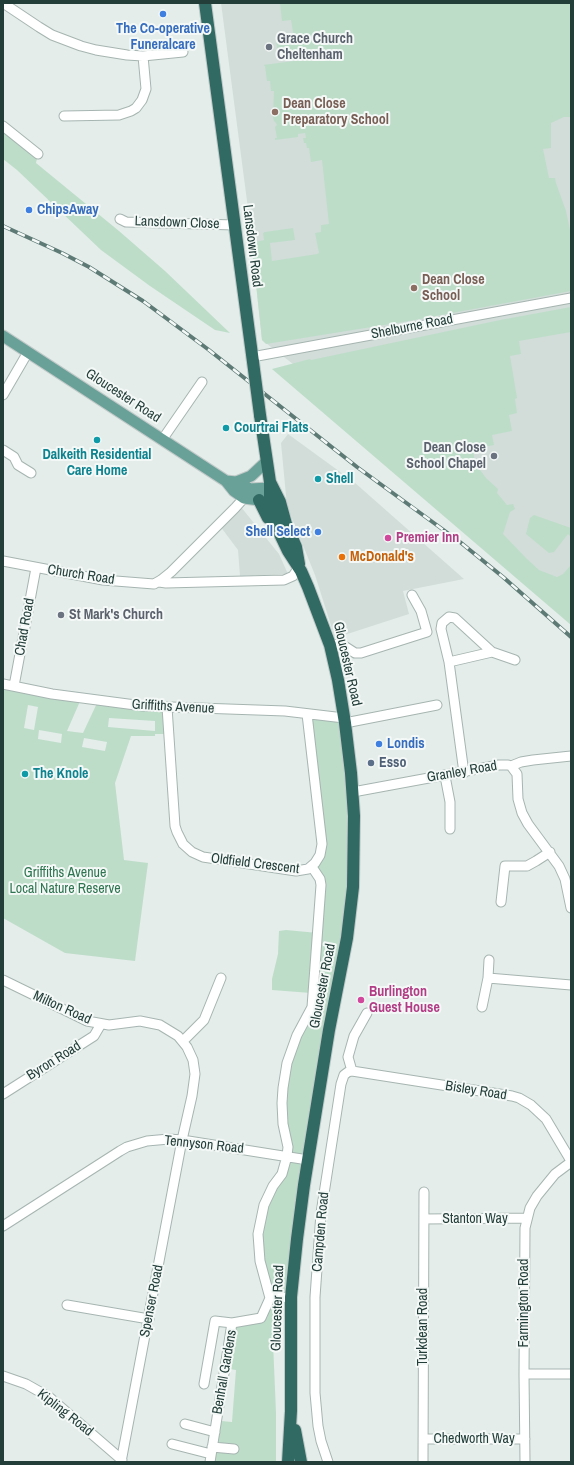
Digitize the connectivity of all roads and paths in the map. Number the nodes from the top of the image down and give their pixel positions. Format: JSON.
{"nodes":[{"id":1,"x":3,"y":3,"type":"edge"},
{"id":2,"x":205,"y":3,"type":"edge"},
{"id":3,"x":183,"y":52,"type":"dead end"},
{"id":4,"x":143,"y":56,"type":"junction"},
{"id":5,"x":64,"y":116,"type":"dead end"},
{"id":6,"x":3,"y":126,"type":"edge"},
{"id":7,"x":38,"y":154,"type":"dead end"},
{"id":8,"x":120,"y":219,"type":"dead end"},
{"id":9,"x":235,"y":225,"type":"junction"},
{"id":10,"x":571,"y":298,"type":"edge"},
{"id":11,"x":3,"y":336,"type":"edge"},
{"id":12,"x":28,"y":352,"type":"junction"},
{"id":13,"x":253,"y":359,"type":"junction"},
{"id":14,"x":202,"y":382,"type":"dead end"},
{"id":15,"x":3,"y":395,"type":"edge"},
{"id":16,"x":162,"y":440,"type":"junction"},
{"id":17,"x":3,"y":450,"type":"edge"},
{"id":18,"x":266,"y":462,"type":"junction"},
{"id":19,"x":31,"y":473,"type":"dead end"},
{"id":20,"x":231,"y":482,"type":"junction"},
{"id":21,"x":269,"y":492,"type":"junction"},
{"id":22,"x":244,"y":498,"type":"junction"},
{"id":23,"x":3,"y":561,"type":"edge"},
{"id":24,"x":36,"y":568,"type":"junction"},
{"id":25,"x":300,"y":569,"type":"junction"},
{"id":26,"x":159,"y":582,"type":"junction"},
{"id":27,"x":412,"y":596,"type":"dead end"},
{"id":28,"x":330,"y":646,"type":"junction"},
{"id":29,"x":492,"y":652,"type":"junction"},
{"id":30,"x":515,"y":660,"type":"dead end"},
{"id":31,"x":449,"y":662,"type":"junction"},
{"id":32,"x":3,"y":684,"type":"edge"},
{"id":33,"x":14,"y":686,"type":"junction"},
{"id":34,"x":437,"y":705,"type":"dead end"},
{"id":35,"x":167,"y":708,"type":"junction"},
{"id":36,"x":307,"y":714,"type":"junction"},
{"id":37,"x":344,"y":721,"type":"junction"},
{"id":38,"x":571,"y":756,"type":"edge"},
{"id":39,"x":511,"y":766,"type":"junction"},
{"id":40,"x":464,"y":773,"type":"junction"},
{"id":41,"x":445,"y":776,"type":"junction"},
{"id":42,"x":353,"y":792,"type":"junction"},
{"id":43,"x":450,"y":829,"type":"dead end"},
{"id":44,"x":550,"y":852,"type":"junction"},
{"id":45,"x":312,"y":867,"type":"junction"},
{"id":46,"x":501,"y":902,"type":"dead end"},
{"id":47,"x":571,"y":908,"type":"edge"},
{"id":48,"x":489,"y":960,"type":"dead end"},
{"id":49,"x":221,"y":978,"type":"dead end"},
{"id":50,"x":488,"y":978,"type":"junction"},
{"id":51,"x":3,"y":980,"type":"edge"},
{"id":52,"x":571,"y":985,"type":"edge"},
{"id":53,"x":482,"y":1007,"type":"dead end"},
{"id":54,"x":367,"y":1013,"type":"dead end"},
{"id":55,"x":101,"y":1024,"type":"junction"},
{"id":56,"x":183,"y":1041,"type":"junction"},
{"id":57,"x":352,"y":1071,"type":"junction"},
{"id":58,"x":3,"y":1094,"type":"edge"},
{"id":59,"x":182,"y":1140,"type":"junction"},
{"id":60,"x":287,"y":1156,"type":"junction"},
{"id":61,"x":308,"y":1160,"type":"junction"},
{"id":62,"x":571,"y":1161,"type":"edge"},
{"id":63,"x":424,"y":1192,"type":"dead end"},
{"id":64,"x":527,"y":1218,"type":"junction"},
{"id":65,"x":424,"y":1219,"type":"junction"},
{"id":66,"x":3,"y":1226,"type":"edge"},
{"id":67,"x":291,"y":1297,"type":"junction"},
{"id":68,"x":270,"y":1298,"type":"junction"},
{"id":69,"x":67,"y":1305,"type":"dead end"},
{"id":70,"x":149,"y":1319,"type":"junction"},
{"id":71,"x":232,"y":1323,"type":"junction"},
{"id":72,"x":524,"y":1374,"type":"junction"},
{"id":73,"x":571,"y":1374,"type":"edge"},
{"id":74,"x":3,"y":1376,"type":"edge"},
{"id":75,"x":204,"y":1384,"type":"dead end"},
{"id":76,"x":291,"y":1411,"type":"junction"},
{"id":77,"x":185,"y":1424,"type":"dead end"},
{"id":78,"x":215,"y":1432,"type":"junction"},
{"id":79,"x":423,"y":1439,"type":"junction"},
{"id":80,"x":525,"y":1439,"type":"junction"},
{"id":81,"x":172,"y":1444,"type":"dead end"},
{"id":82,"x":234,"y":1449,"type":"dead end"},
{"id":83,"x":211,"y":1454,"type":"edge"},
{"id":84,"x":121,"y":1461,"type":"edge"},
{"id":85,"x":288,"y":1462,"type":"edge"},
{"id":86,"x":300,"y":1462,"type":"edge"},
{"id":87,"x":328,"y":1462,"type":"edge"},
{"id":88,"x":423,"y":1462,"type":"edge"},
{"id":89,"x":525,"y":1462,"type":"edge"}],
"edges":[{"from":1,"to":4,"type":"street"},
{"from":2,"to":9,"type":"highway","name":"Lansdown Road"},
{"from":3,"to":4,"type":"street"},
{"from":4,"to":5,"type":"street"},
{"from":6,"to":7,"type":"street"},
{"from":8,"to":9,"type":"street","name":"Lansdown Close"},
{"from":9,"to":13,"type":"highway","name":"Lansdown Road"},
{"from":10,"to":13,"type":"street","name":"Shelburne Road"},
{"from":11,"to":12,"type":"main road","name":"Gloucester Road"},
{"from":12,"to":15,"type":"street"},
{"from":12,"to":16,"type":"main road","name":"Gloucester Road"},
{"from":13,"to":18,"type":"highway","name":"Lansdown Road","bridge":true},
{"from":14,"to":16,"type":"street"},
{"from":16,"to":20,"type":"main road","name":"Gloucester Road"},
{"from":17,"to":19,"type":"street"},
{"from":18,"to":20,"type":"main road"},
{"from":18,"to":21,"type":"highway","name":"Lansdown Road"},
{"from":20,"to":21,"type":"main road","name":"Gloucester Road"},
{"from":20,"to":22,"type":"main road","name":"Gloucester Road"},
{"from":21,"to":22,"type":"main road"},
{"from":21,"to":25,"type":"highway","name":"Gloucester Road"},
{"from":21,"to":25,"type":"highway","name":"Gloucester Road"},
{"from":22,"to":26,"type":"street"},
{"from":23,"to":24,"type":"street","name":"Church Road"},
{"from":24,"to":26,"type":"street","name":"Church Road"},
{"from":24,"to":33,"type":"street","name":"Chad Road"},
{"from":25,"to":26,"type":"street","name":"Church Road"},
{"from":25,"to":28,"type":"highway","name":"Gloucester Road"},
{"from":27,"to":28,"type":"street"},
{"from":28,"to":37,"type":"highway","name":"Gloucester Road"},
{"from":29,"to":30,"type":"street"},
{"from":29,"to":31,"type":"street"},
{"from":29,"to":31,"type":"street"},
{"from":31,"to":40,"type":"street"},
{"from":32,"to":33,"type":"street","name":"Griffiths Avenue"},
{"from":33,"to":35,"type":"street","name":"Griffiths Avenue"},
{"from":34,"to":37,"type":"street","name":"Griffiths Avenue"},
{"from":35,"to":36,"type":"street","name":"Griffiths Avenue"},
{"from":35,"to":45,"type":"street","name":"Oldfield Crescent"},
{"from":36,"to":37,"type":"street","name":"Griffiths Avenue"},
{"from":36,"to":45,"type":"street","name":"Oldfield Crescent"},
{"from":37,"to":42,"type":"highway","name":"Gloucester Road"},
{"from":38,"to":39,"type":"street","name":"Granley Road"},
{"from":39,"to":40,"type":"street","name":"Granley Road"},
{"from":39,"to":44,"type":"street"},
{"from":40,"to":41,"type":"street","name":"Granley Road"},
{"from":41,"to":42,"type":"street","name":"Granley Road"},
{"from":41,"to":43,"type":"street"},
{"from":42,"to":61,"type":"highway","name":"Gloucester Road"},
{"from":44,"to":46,"type":"street"},
{"from":44,"to":47,"type":"street"},
{"from":45,"to":60,"type":"street"},
{"from":48,"to":50,"type":"street"},
{"from":49,"to":56,"type":"street"},
{"from":50,"to":52,"type":"street"},
{"from":50,"to":53,"type":"street"},
{"from":51,"to":55,"type":"street","name":"Milton Road"},
{"from":54,"to":57,"type":"street"},
{"from":55,"to":56,"type":"street","name":"Milton Road"},
{"from":55,"to":58,"type":"street","name":"Byron Road"},
{"from":56,"to":59,"type":"street","name":"Milton Road"},
{"from":57,"to":62,"type":"street","name":"Bisley Road"},
{"from":57,"to":87,"type":"street","name":"Campden Road"},
{"from":59,"to":60,"type":"street","name":"Tennyson Road"},
{"from":59,"to":66,"type":"street","name":"Tennyson Road"},
{"from":59,"to":70,"type":"street","name":"Spenser Road"},
{"from":60,"to":61,"type":"street","name":"Tennyson Road"},
{"from":60,"to":68,"type":"street"},
{"from":61,"to":67,"type":"highway","name":"Gloucester Road"},
{"from":62,"to":64,"type":"street","name":"Farmington Road"},
{"from":63,"to":65,"type":"street","name":"Turkdean Road"},
{"from":64,"to":65,"type":"street","name":"Stanton Way"},
{"from":64,"to":72,"type":"street","name":"Farmington Road"},
{"from":65,"to":79,"type":"street","name":"Turkdean Road"},
{"from":67,"to":68,"type":"street"},
{"from":67,"to":76,"type":"highway","name":"Gloucester Road"},
{"from":68,"to":71,"type":"street","name":"Benhall Gardens"},
{"from":69,"to":70,"type":"street"},
{"from":70,"to":84,"type":"street","name":"Spenser Road"},
{"from":71,"to":75,"type":"street"},
{"from":71,"to":78,"type":"street","name":"Benhall Gardens"},
{"from":72,"to":73,"type":"street"},
{"from":72,"to":80,"type":"street","name":"Farmington Road"},
{"from":74,"to":84,"type":"street","name":"Kipling Road"},
{"from":76,"to":85,"type":"highway","name":"Gloucester Road"},
{"from":76,"to":86,"type":"highway","name":"Gloucester Road"},
{"from":77,"to":78,"type":"street"},
{"from":78,"to":83,"type":"street","name":"Benhall Gardens"},
{"from":79,"to":80,"type":"street","name":"Chedworth Way"},
{"from":79,"to":88,"type":"street","name":"Turkdean Road"},
{"from":80,"to":89,"type":"street","name":"Farmington Road"},
{"from":81,"to":83,"type":"street"},
{"from":82,"to":83,"type":"street"}]}
